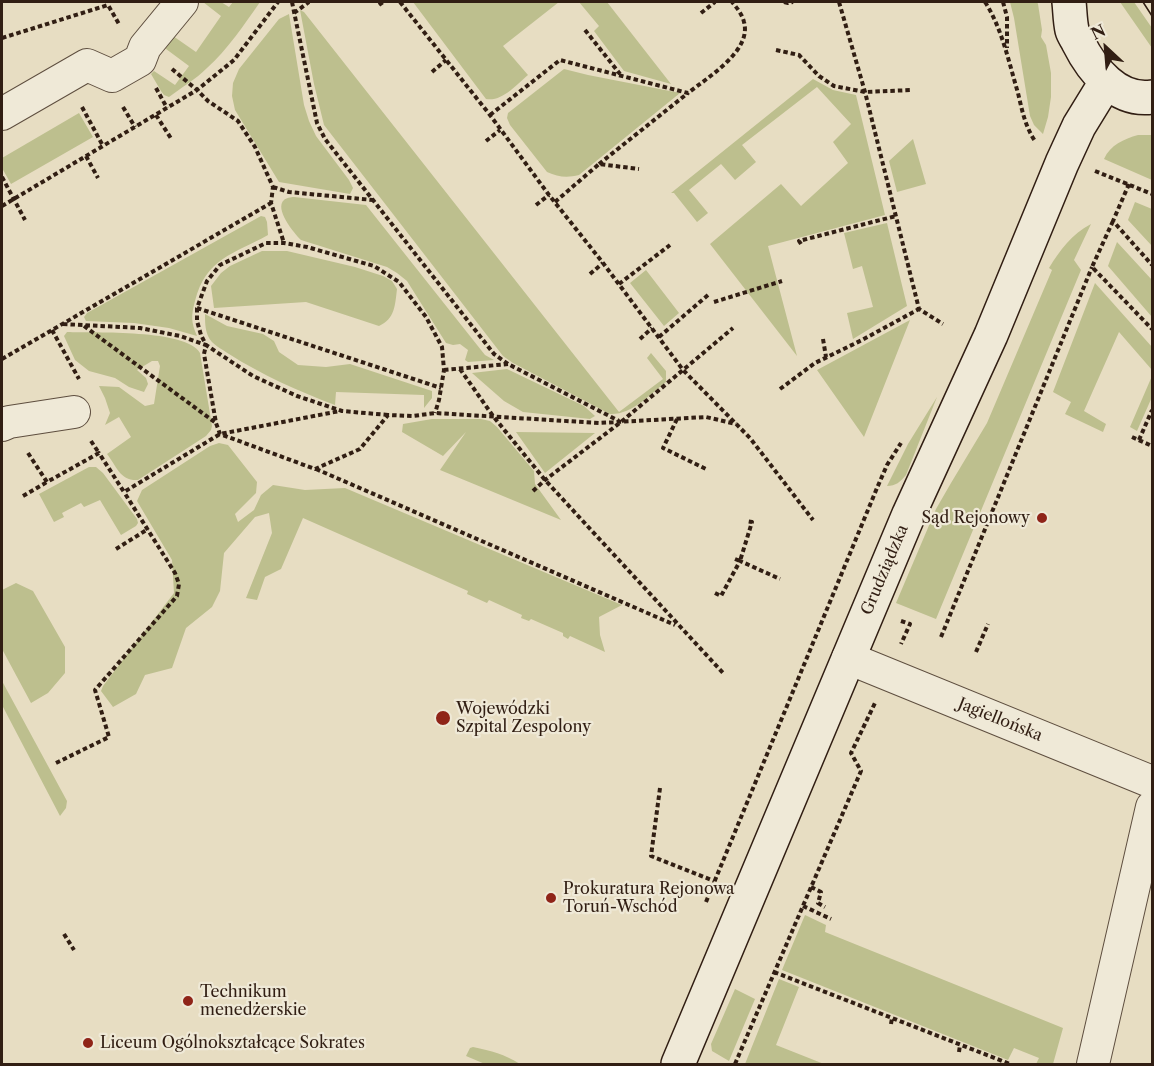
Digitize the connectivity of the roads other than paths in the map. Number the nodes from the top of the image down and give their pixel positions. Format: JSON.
{"nodes":[{"id":1,"x":182,"y":2,"type":"edge"},
{"id":2,"x":1069,"y":2,"type":"edge"},
{"id":3,"x":1106,"y":82,"type":"junction"},
{"id":4,"x":1152,"y":98,"type":"edge"},
{"id":5,"x":2,"y":114,"type":"edge"},
{"id":6,"x":74,"y":412,"type":"dead end"},
{"id":7,"x":12,"y":437,"type":"edge"},
{"id":8,"x":848,"y":658,"type":"junction"},
{"id":9,"x":1152,"y":782,"type":"edge"},
{"id":10,"x":1152,"y":807,"type":"edge"},
{"id":11,"x":678,"y":1065,"type":"edge"},
{"id":12,"x":1093,"y":1065,"type":"edge"}],
"edges":[{"from":1,"to":5,"type":"street"},
{"from":2,"to":3,"type":"street"},
{"from":3,"to":4,"type":"street"},
{"from":3,"to":8,"type":"street","name":"Grudziądzka"},
{"from":6,"to":7,"type":"street"},
{"from":8,"to":9,"type":"street","name":"Jagiellońska"},
{"from":8,"to":11,"type":"street","name":"Grudziądzka"},
{"from":10,"to":12,"type":"street"}]}
